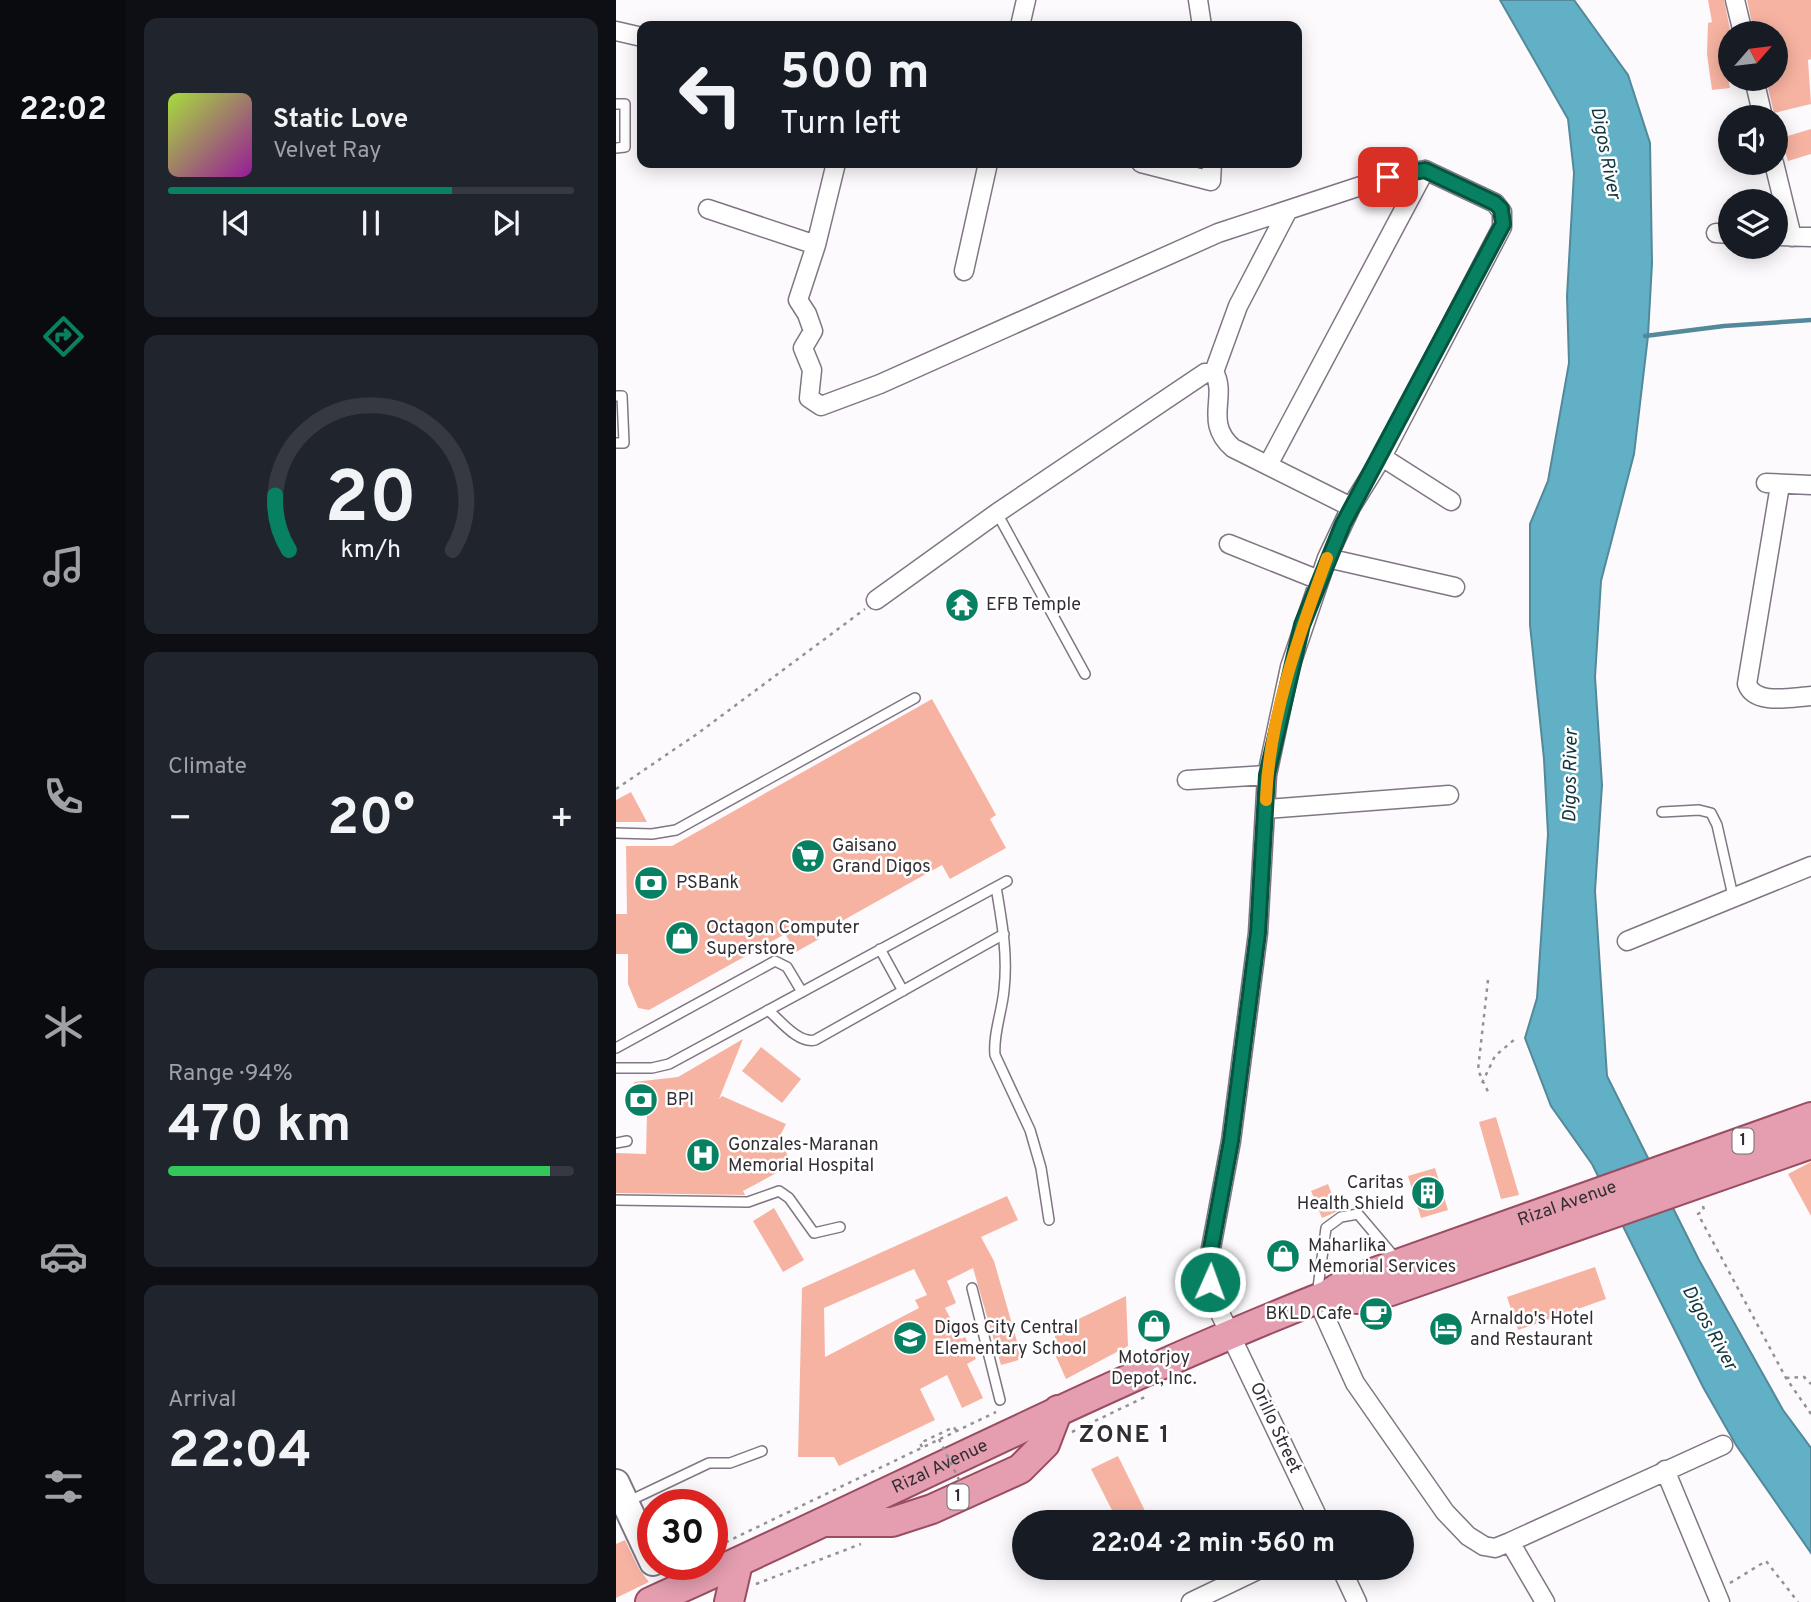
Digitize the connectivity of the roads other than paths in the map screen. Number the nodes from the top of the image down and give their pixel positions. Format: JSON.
{"nodes":[{"id":1,"x":1026,"y":0,"type":"edge"},
{"id":2,"x":1198,"y":0,"type":"edge"},
{"id":3,"x":1735,"y":0,"type":"edge"},
{"id":4,"x":1021,"y":21,"type":"edge"},
{"id":5,"x":1201,"y":21,"type":"edge"},
{"id":6,"x":1740,"y":21,"type":"edge"},
{"id":7,"x":616,"y":31,"type":"edge"},
{"id":8,"x":637,"y":36,"type":"edge"},
{"id":9,"x":616,"y":104,"type":"edge"},
{"id":10,"x":616,"y":148,"type":"edge"},
{"id":11,"x":835,"y":168,"type":"edge"},
{"id":12,"x":987,"y":168,"type":"edge"},
{"id":13,"x":1160,"y":168,"type":"edge"},
{"id":14,"x":1212,"y":168,"type":"edge"},
{"id":15,"x":1425,"y":170,"type":"junction"},
{"id":16,"x":708,"y":209,"type":"dead end"},
{"id":17,"x":1287,"y":210,"type":"junction"},
{"id":18,"x":1788,"y":236,"type":"edge"},
{"id":19,"x":1811,"y":237,"type":"edge"},
{"id":20,"x":816,"y":245,"type":"junction"},
{"id":21,"x":964,"y":271,"type":"dead end"},
{"id":22,"x":1214,"y":372,"type":"junction"},
{"id":23,"x":616,"y":396,"type":"edge"},
{"id":24,"x":616,"y":443,"type":"edge"},
{"id":25,"x":1382,"y":457,"type":"junction"},
{"id":26,"x":1268,"y":465,"type":"junction"},
{"id":27,"x":1811,"y":485,"type":"edge"},
{"id":28,"x":1451,"y":501,"type":"dead end"},
{"id":29,"x":1352,"y":507,"type":"junction"},
{"id":30,"x":997,"y":513,"type":"junction"},
{"id":31,"x":1229,"y":544,"type":"dead end"},
{"id":32,"x":1327,"y":558,"type":"junction"},
{"id":33,"x":1319,"y":580,"type":"junction"},
{"id":34,"x":1455,"y":587,"type":"dead end"},
{"id":35,"x":876,"y":600,"type":"road end"},
{"id":36,"x":1085,"y":674,"type":"dead end"},
{"id":37,"x":1811,"y":696,"type":"edge"},
{"id":38,"x":915,"y":698,"type":"dead end"},
{"id":39,"x":1267,"y":775,"type":"junction"},
{"id":40,"x":1187,"y":780,"type":"dead end"},
{"id":41,"x":1449,"y":795,"type":"dead end"},
{"id":42,"x":1266,"y":809,"type":"junction"},
{"id":43,"x":1662,"y":812,"type":"dead end"},
{"id":44,"x":616,"y":833,"type":"edge"},
{"id":45,"x":1811,"y":866,"type":"edge"},
{"id":46,"x":1007,"y":881,"type":"dead end"},
{"id":47,"x":996,"y":887,"type":"junction"},
{"id":48,"x":1733,"y":896,"type":"junction"},
{"id":49,"x":1004,"y":934,"type":"junction"},
{"id":50,"x":1627,"y":941,"type":"dead end"},
{"id":51,"x":880,"y":950,"type":"junction"},
{"id":52,"x":903,"y":991,"type":"junction"},
{"id":53,"x":802,"y":992,"type":"junction"},
{"id":54,"x":768,"y":1010,"type":"junction"},
{"id":55,"x":616,"y":1048,"type":"edge"},
{"id":56,"x":616,"y":1068,"type":"edge"},
{"id":57,"x":1811,"y":1117,"type":"edge"},
{"id":58,"x":627,"y":1141,"type":"dead end"},
{"id":59,"x":616,"y":1143,"type":"edge"},
{"id":60,"x":1811,"y":1144,"type":"edge"},
{"id":61,"x":1680,"y":1177,"type":"junction"},
{"id":62,"x":616,"y":1200,"type":"edge"},
{"id":63,"x":1583,"y":1211,"type":"junction"},
{"id":64,"x":1049,"y":1220,"type":"dead end"},
{"id":65,"x":840,"y":1227,"type":"dead end"},
{"id":66,"x":1401,"y":1264,"type":"junction"},
{"id":67,"x":972,"y":1288,"type":"dead end"},
{"id":68,"x":1322,"y":1297,"type":"junction"},
{"id":69,"x":1231,"y":1334,"type":"junction"},
{"id":70,"x":1002,"y":1404,"type":"road end"},
{"id":71,"x":1058,"y":1410,"type":"junction"},
{"id":72,"x":1723,"y":1444,"type":"dead end"},
{"id":73,"x":762,"y":1451,"type":"dead end"},
{"id":74,"x":1665,"y":1470,"type":"junction"},
{"id":75,"x":619,"y":1493,"type":"edge"},
{"id":76,"x":1314,"y":1510,"type":"edge"},
{"id":77,"x":822,"y":1521,"type":"junction"},
{"id":78,"x":637,"y":1530,"type":"edge"},
{"id":79,"x":1510,"y":1542,"type":"junction"},
{"id":80,"x":738,"y":1563,"type":"junction"},
{"id":81,"x":658,"y":1580,"type":"edge"},
{"id":82,"x":1237,"y":1580,"type":"edge"},
{"id":83,"x":1347,"y":1580,"type":"edge"},
{"id":84,"x":1718,"y":1597,"type":"edge"},
{"id":85,"x":663,"y":1599,"type":"edge"},
{"id":86,"x":729,"y":1600,"type":"edge"},
{"id":87,"x":1194,"y":1601,"type":"edge"},
{"id":88,"x":1357,"y":1602,"type":"edge"},
{"id":89,"x":1545,"y":1602,"type":"edge"}],
"edges":[{"from":1,"to":4,"type":"street"},
{"from":2,"to":5,"type":"street"},
{"from":3,"to":6,"type":"street"},
{"from":7,"to":8,"type":"street"},
{"from":9,"to":10,"type":"lane"},
{"from":11,"to":20,"type":"street"},
{"from":12,"to":21,"type":"street"},
{"from":13,"to":14,"type":"street"},
{"from":15,"to":17,"type":"street"},
{"from":15,"to":25,"type":"street","name":"Orillo Street"},
{"from":15,"to":26,"type":"street"},
{"from":16,"to":20,"type":"street"},
{"from":17,"to":20,"type":"street"},
{"from":17,"to":22,"type":"street"},
{"from":18,"to":19,"type":"street"},
{"from":22,"to":26,"type":"street"},
{"from":22,"to":30,"type":"street"},
{"from":23,"to":24,"type":"lane"},
{"from":25,"to":28,"type":"street"},
{"from":25,"to":29,"type":"street","name":"Orillo Street"},
{"from":26,"to":29,"type":"street"},
{"from":27,"to":37,"type":"street"},
{"from":29,"to":32,"type":"street","name":"Orillo Street"},
{"from":30,"to":35,"type":"street"},
{"from":30,"to":36,"type":"lane"},
{"from":31,"to":33,"type":"street"},
{"from":32,"to":33,"type":"street","name":"Orillo Street"},
{"from":32,"to":34,"type":"street"},
{"from":33,"to":39,"type":"street","name":"Orillo Street"},
{"from":38,"to":44,"type":"lane"},
{"from":39,"to":40,"type":"street"},
{"from":39,"to":42,"type":"street","name":"Orillo Street"},
{"from":41,"to":42,"type":"street"},
{"from":42,"to":69,"type":"street","name":"Orillo Street"},
{"from":43,"to":48,"type":"lane"},
{"from":45,"to":48,"type":"street"},
{"from":46,"to":47,"type":"lane"},
{"from":47,"to":49,"type":"lane"},
{"from":47,"to":51,"type":"lane"},
{"from":48,"to":50,"type":"street"},
{"from":49,"to":52,"type":"lane"},
{"from":49,"to":64,"type":"lane"},
{"from":51,"to":52,"type":"lane"},
{"from":51,"to":53,"type":"lane"},
{"from":52,"to":54,"type":"lane"},
{"from":53,"to":54,"type":"lane"},
{"from":53,"to":55,"type":"lane"},
{"from":54,"to":56,"type":"lane"},
{"from":57,"to":61,"type":"main road","name":"Rizal Avenue","number":"1"},
{"from":58,"to":59,"type":"lane"},
{"from":60,"to":61,"type":"main road","name":"Rizal Avenue","number":"1"},
{"from":61,"to":63,"type":"main road","name":"Rizal Avenue","number":"1"},
{"from":62,"to":65,"type":"lane"},
{"from":63,"to":66,"type":"main road","name":"Rizal Avenue","number":"1"},
{"from":63,"to":68,"type":"main road","name":"Rizal Avenue","number":"1"},
{"from":66,"to":68,"type":"main road","name":"Rizal Avenue","number":"1"},
{"from":66,"to":68,"type":"lane"},
{"from":67,"to":70,"type":"lane"},
{"from":68,"to":69,"type":"main road","name":"Rizal Avenue","number":"1"},
{"from":68,"to":79,"type":"street"},
{"from":69,"to":71,"type":"main road","name":"Rizal Avenue","number":"1"},
{"from":69,"to":76,"type":"street","name":"Orillo Street"},
{"from":71,"to":77,"type":"main road","name":"Rizal Avenue","number":"1"},
{"from":71,"to":77,"type":"main road","name":"Rizal Avenue","number":"1"},
{"from":72,"to":74,"type":"street"},
{"from":73,"to":75,"type":"lane"},
{"from":74,"to":79,"type":"street"},
{"from":74,"to":84,"type":"street"},
{"from":75,"to":78,"type":"main road"},
{"from":77,"to":80,"type":"main road","name":"Rizal Avenue","number":"1"},
{"from":79,"to":89,"type":"street"},
{"from":80,"to":85,"type":"main road","name":"Rizal Avenue","number":"1"},
{"from":80,"to":86,"type":"main road"},
{"from":81,"to":85,"type":"main road"},
{"from":82,"to":87,"type":"street"},
{"from":83,"to":88,"type":"street"}]}
